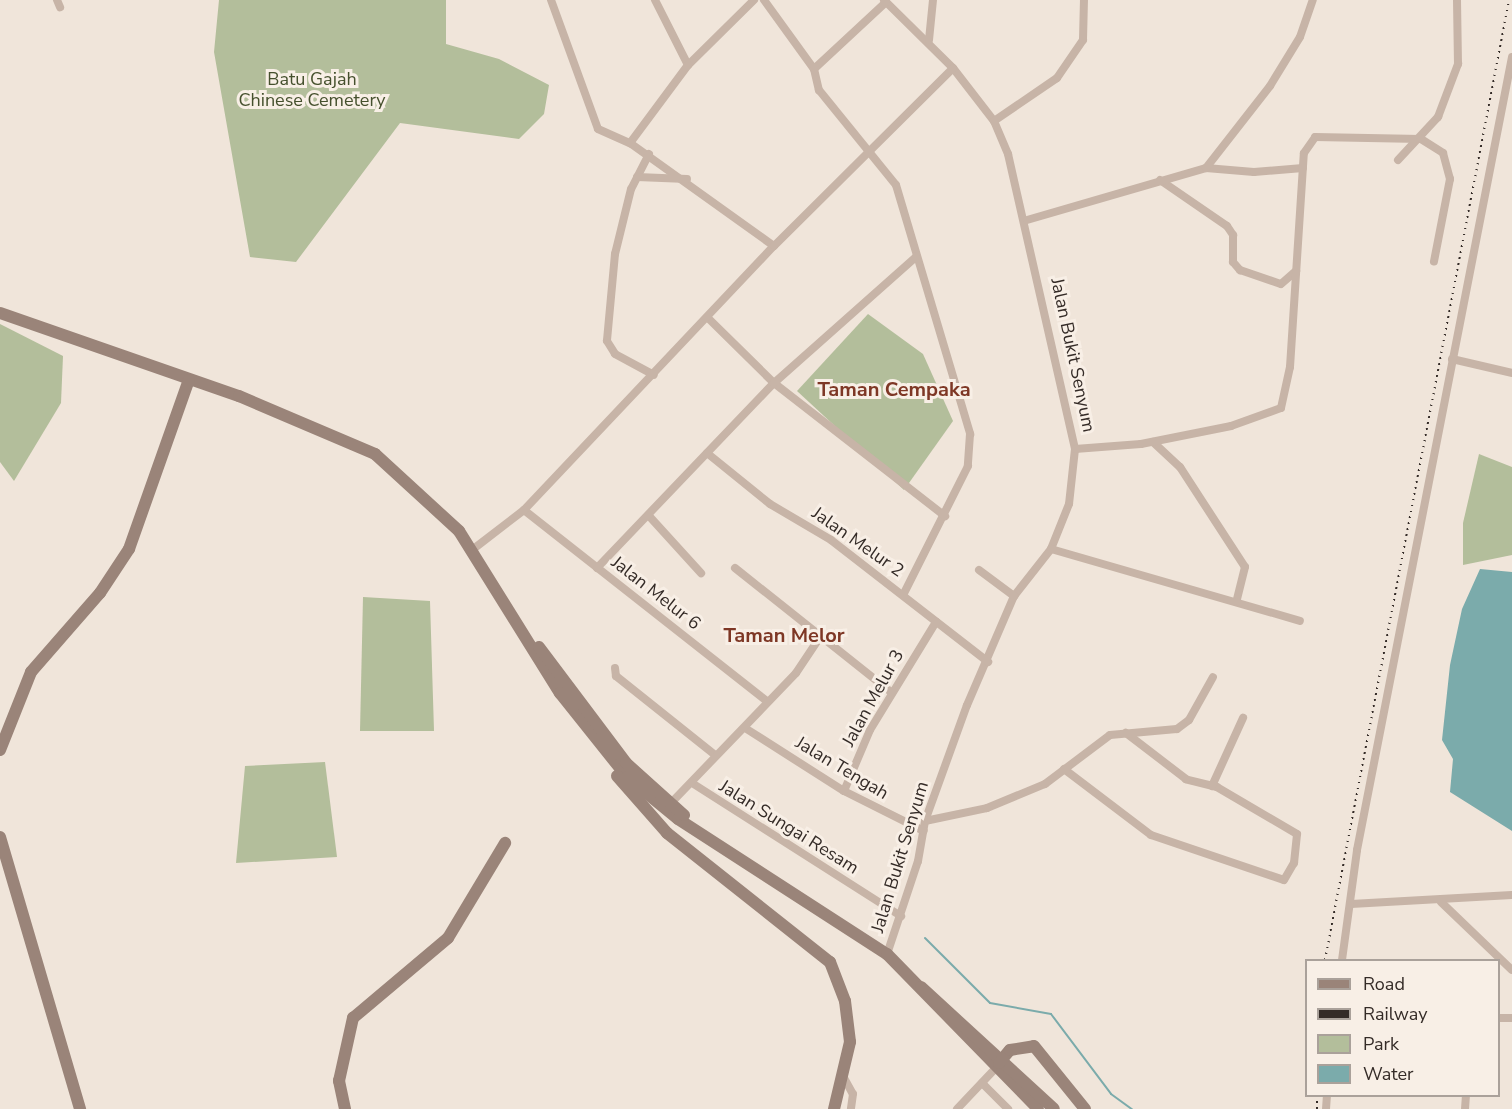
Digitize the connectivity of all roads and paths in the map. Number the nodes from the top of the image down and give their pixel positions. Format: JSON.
{"nodes":[{"id":1,"x":551,"y":0,"type":"edge"},
{"id":2,"x":655,"y":0,"type":"edge"},
{"id":3,"x":754,"y":0,"type":"edge"},
{"id":4,"x":764,"y":0,"type":"edge"},
{"id":5,"x":933,"y":0,"type":"edge"},
{"id":6,"x":1084,"y":0,"type":"edge"},
{"id":7,"x":1313,"y":0,"type":"edge"},
{"id":8,"x":1457,"y":0,"type":"edge"},
{"id":9,"x":885,"y":1,"type":"edge"},
{"id":10,"x":929,"y":40,"type":"junction"},
{"id":11,"x":1512,"y":57,"type":"edge"},
{"id":12,"x":688,"y":65,"type":"junction"},
{"id":13,"x":954,"y":68,"type":"junction"},
{"id":14,"x":814,"y":69,"type":"junction"},
{"id":15,"x":994,"y":121,"type":"junction"},
{"id":16,"x":1421,"y":139,"type":"junction"},
{"id":17,"x":630,"y":143,"type":"junction"},
{"id":18,"x":649,"y":154,"type":"junction"},
{"id":19,"x":871,"y":155,"type":"junction"},
{"id":20,"x":1398,"y":160,"type":"dead end"},
{"id":21,"x":1206,"y":168,"type":"junction"},
{"id":22,"x":1303,"y":168,"type":"junction"},
{"id":23,"x":1178,"y":175,"type":"junction"},
{"id":24,"x":637,"y":177,"type":"junction"},
{"id":25,"x":687,"y":179,"type":"junction"},
{"id":26,"x":1160,"y":180,"type":"junction"},
{"id":27,"x":1179,"y":190,"type":"junction"},
{"id":28,"x":1027,"y":220,"type":"junction"},
{"id":29,"x":774,"y":246,"type":"junction"},
{"id":30,"x":916,"y":257,"type":"junction"},
{"id":31,"x":1434,"y":261,"type":"dead end"},
{"id":32,"x":1297,"y":269,"type":"junction"},
{"id":33,"x":0,"y":313,"type":"edge"},
{"id":34,"x":709,"y":320,"type":"junction"},
{"id":35,"x":1452,"y":359,"type":"junction"},
{"id":36,"x":1512,"y":373,"type":"edge"},
{"id":37,"x":654,"y":375,"type":"junction"},
{"id":38,"x":189,"y":380,"type":"junction"},
{"id":39,"x":774,"y":383,"type":"junction"},
{"id":40,"x":1153,"y":442,"type":"junction"},
{"id":41,"x":1075,"y":449,"type":"junction"},
{"id":42,"x":707,"y":453,"type":"junction"},
{"id":43,"x":520,"y":512,"type":"junction"},
{"id":44,"x":945,"y":516,"type":"junction"},
{"id":45,"x":650,"y":517,"type":"junction"},
{"id":46,"x":1051,"y":549,"type":"junction"},
{"id":47,"x":472,"y":550,"type":"junction"},
{"id":48,"x":597,"y":568,"type":"junction"},
{"id":49,"x":735,"y":568,"type":"dead end"},
{"id":50,"x":979,"y":570,"type":"dead end"},
{"id":51,"x":701,"y":573,"type":"dead end"},
{"id":52,"x":903,"y":595,"type":"junction"},
{"id":53,"x":1014,"y":596,"type":"junction"},
{"id":54,"x":1237,"y":599,"type":"junction"},
{"id":55,"x":1300,"y":621,"type":"dead end"},
{"id":56,"x":936,"y":622,"type":"junction"},
{"id":57,"x":525,"y":630,"type":"junction"},
{"id":58,"x":820,"y":638,"type":"junction"},
{"id":59,"x":988,"y":662,"type":"junction"},
{"id":60,"x":615,"y":668,"type":"dead end"},
{"id":61,"x":1213,"y":677,"type":"dead end"},
{"id":62,"x":891,"y":692,"type":"junction"},
{"id":63,"x":768,"y":702,"type":"junction"},
{"id":64,"x":1244,"y":718,"type":"dead end"},
{"id":65,"x":745,"y":728,"type":"junction"},
{"id":66,"x":1126,"y":733,"type":"junction"},
{"id":67,"x":601,"y":749,"type":"junction"},
{"id":68,"x":0,"y":750,"type":"edge"},
{"id":69,"x":715,"y":755,"type":"junction"},
{"id":70,"x":626,"y":763,"type":"junction"},
{"id":71,"x":1064,"y":768,"type":"junction"},
{"id":72,"x":627,"y":777,"type":"junction"},
{"id":73,"x":692,"y":783,"type":"junction"},
{"id":74,"x":1212,"y":786,"type":"junction"},
{"id":75,"x":844,"y":791,"type":"junction"},
{"id":76,"x":633,"y":798,"type":"junction"},
{"id":77,"x":671,"y":803,"type":"junction"},
{"id":78,"x":925,"y":821,"type":"junction"},
{"id":79,"x":700,"y":830,"type":"junction"},
{"id":80,"x":924,"y":831,"type":"junction"},
{"id":81,"x":0,"y":837,"type":"edge"},
{"id":82,"x":505,"y":843,"type":"dead end"},
{"id":83,"x":1512,"y":895,"type":"edge"},
{"id":84,"x":1441,"y":902,"type":"junction"},
{"id":85,"x":1351,"y":904,"type":"junction"},
{"id":86,"x":901,"y":916,"type":"junction"},
{"id":87,"x":887,"y":954,"type":"junction"},
{"id":88,"x":1342,"y":959,"type":"edge"},
{"id":89,"x":1512,"y":970,"type":"edge"},
{"id":90,"x":999,"y":1064,"type":"junction"},
{"id":91,"x":844,"y":1078,"type":"junction"},
{"id":92,"x":982,"y":1083,"type":"junction"},
{"id":93,"x":959,"y":1108,"type":"edge"},
{"id":94,"x":80,"y":1109,"type":"edge"},
{"id":95,"x":345,"y":1109,"type":"edge"},
{"id":96,"x":834,"y":1109,"type":"edge"},
{"id":97,"x":851,"y":1109,"type":"edge"},
{"id":98,"x":1008,"y":1109,"type":"edge"},
{"id":99,"x":1038,"y":1109,"type":"edge"},
{"id":100,"x":1054,"y":1109,"type":"edge"},
{"id":101,"x":1085,"y":1109,"type":"edge"}],
"edges":[{"from":1,"to":17,"type":"street"},
{"from":2,"to":12,"type":"street"},
{"from":3,"to":12,"type":"street"},
{"from":4,"to":14,"type":"street"},
{"from":5,"to":10,"type":"street"},
{"from":6,"to":15,"type":"street"},
{"from":7,"to":21,"type":"street"},
{"from":8,"to":16,"type":"street"},
{"from":9,"to":10,"type":"street","name":"Jalan Bukit Senyum"},
{"from":9,"to":14,"type":"street"},
{"from":10,"to":13,"type":"street","name":"Jalan Bukit Senyum"},
{"from":11,"to":35,"type":"street"},
{"from":12,"to":17,"type":"street"},
{"from":13,"to":15,"type":"street","name":"Jalan Bukit Senyum"},
{"from":13,"to":19,"type":"street"},
{"from":14,"to":19,"type":"street"},
{"from":15,"to":28,"type":"street","name":"Jalan Bukit Senyum"},
{"from":16,"to":20,"type":"street"},
{"from":16,"to":22,"type":"street"},
{"from":16,"to":31,"type":"street"},
{"from":17,"to":18,"type":"street"},
{"from":18,"to":24,"type":"street"},
{"from":18,"to":25,"type":"street"},
{"from":19,"to":29,"type":"street"},
{"from":19,"to":30,"type":"street"},
{"from":21,"to":22,"type":"street"},
{"from":21,"to":23,"type":"street"},
{"from":22,"to":32,"type":"street"},
{"from":23,"to":26,"type":"street"},
{"from":23,"to":27,"type":"street"},
{"from":24,"to":25,"type":"street"},
{"from":24,"to":37,"type":"street"},
{"from":25,"to":29,"type":"street"},
{"from":26,"to":27,"type":"street"},
{"from":26,"to":28,"type":"street"},
{"from":27,"to":32,"type":"street"},
{"from":28,"to":41,"type":"street","name":"Jalan Bukit Senyum"},
{"from":29,"to":34,"type":"street"},
{"from":30,"to":39,"type":"street"},
{"from":30,"to":44,"type":"street"},
{"from":32,"to":40,"type":"street"},
{"from":33,"to":38,"type":"main road"},
{"from":34,"to":37,"type":"street"},
{"from":34,"to":39,"type":"street"},
{"from":35,"to":36,"type":"street"},
{"from":35,"to":85,"type":"street"},
{"from":37,"to":43,"type":"street"},
{"from":38,"to":47,"type":"main road"},
{"from":38,"to":68,"type":"main road"},
{"from":39,"to":42,"type":"street"},
{"from":39,"to":44,"type":"street"},
{"from":40,"to":41,"type":"street"},
{"from":40,"to":54,"type":"street"},
{"from":41,"to":46,"type":"street","name":"Jalan Bukit Senyum"},
{"from":42,"to":45,"type":"street"},
{"from":42,"to":52,"type":"street","name":"Jalan Melur 2"},
{"from":43,"to":47,"type":"street"},
{"from":43,"to":48,"type":"street","name":"Jalan Melur 6"},
{"from":44,"to":52,"type":"street"},
{"from":45,"to":48,"type":"street"},
{"from":45,"to":51,"type":"street"},
{"from":46,"to":53,"type":"street","name":"Jalan Bukit Senyum"},
{"from":46,"to":54,"type":"street"},
{"from":47,"to":57,"type":"main road"},
{"from":48,"to":63,"type":"street","name":"Jalan Melur 6"},
{"from":49,"to":58,"type":"street"},
{"from":50,"to":53,"type":"street"},
{"from":52,"to":56,"type":"street","name":"Jalan Melur 2"},
{"from":53,"to":59,"type":"street","name":"Jalan Bukit Senyum"},
{"from":54,"to":55,"type":"street"},
{"from":56,"to":59,"type":"street","name":"Jalan Melur 2"},
{"from":56,"to":62,"type":"street","name":"Jalan Melur 3"},
{"from":57,"to":67,"type":"main road"},
{"from":57,"to":70,"type":"main road"},
{"from":58,"to":62,"type":"street"},
{"from":58,"to":63,"type":"street"},
{"from":59,"to":78,"type":"street","name":"Jalan Bukit Senyum"},
{"from":60,"to":69,"type":"street"},
{"from":61,"to":66,"type":"street"},
{"from":62,"to":75,"type":"street","name":"Jalan Melur 3"},
{"from":63,"to":65,"type":"street"},
{"from":64,"to":74,"type":"street"},
{"from":65,"to":69,"type":"street"},
{"from":65,"to":75,"type":"street","name":"Jalan Tengah"},
{"from":66,"to":71,"type":"street"},
{"from":66,"to":74,"type":"street"},
{"from":67,"to":72,"type":"main road"},
{"from":67,"to":76,"type":"main road"},
{"from":69,"to":73,"type":"street"},
{"from":70,"to":72,"type":"main road"},
{"from":70,"to":77,"type":"main road"},
{"from":71,"to":74,"type":"street"},
{"from":71,"to":78,"type":"street"},
{"from":72,"to":76,"type":"main road"},
{"from":72,"to":79,"type":"main road"},
{"from":73,"to":77,"type":"street"},
{"from":73,"to":86,"type":"street","name":"Jalan Sungai Resam"},
{"from":75,"to":80,"type":"street","name":"Jalan Tengah"},
{"from":76,"to":91,"type":"main road"},
{"from":77,"to":79,"type":"main road"},
{"from":78,"to":80,"type":"street","name":"Jalan Bukit Senyum"},
{"from":79,"to":87,"type":"main road"},
{"from":80,"to":86,"type":"street","name":"Jalan Bukit Senyum"},
{"from":81,"to":94,"type":"main road"},
{"from":82,"to":95,"type":"main road"},
{"from":83,"to":84,"type":"street"},
{"from":84,"to":85,"type":"street"},
{"from":84,"to":89,"type":"street"},
{"from":85,"to":88,"type":"street"},
{"from":86,"to":87,"type":"street","name":"Jalan Bukit Senyum"},
{"from":87,"to":90,"type":"main road"},
{"from":90,"to":92,"type":"street"},
{"from":90,"to":99,"type":"main road"},
{"from":90,"to":100,"type":"main road"},
{"from":90,"to":101,"type":"main road"},
{"from":91,"to":96,"type":"main road"},
{"from":91,"to":97,"type":"street"},
{"from":92,"to":93,"type":"street"},
{"from":92,"to":98,"type":"street"}]}
